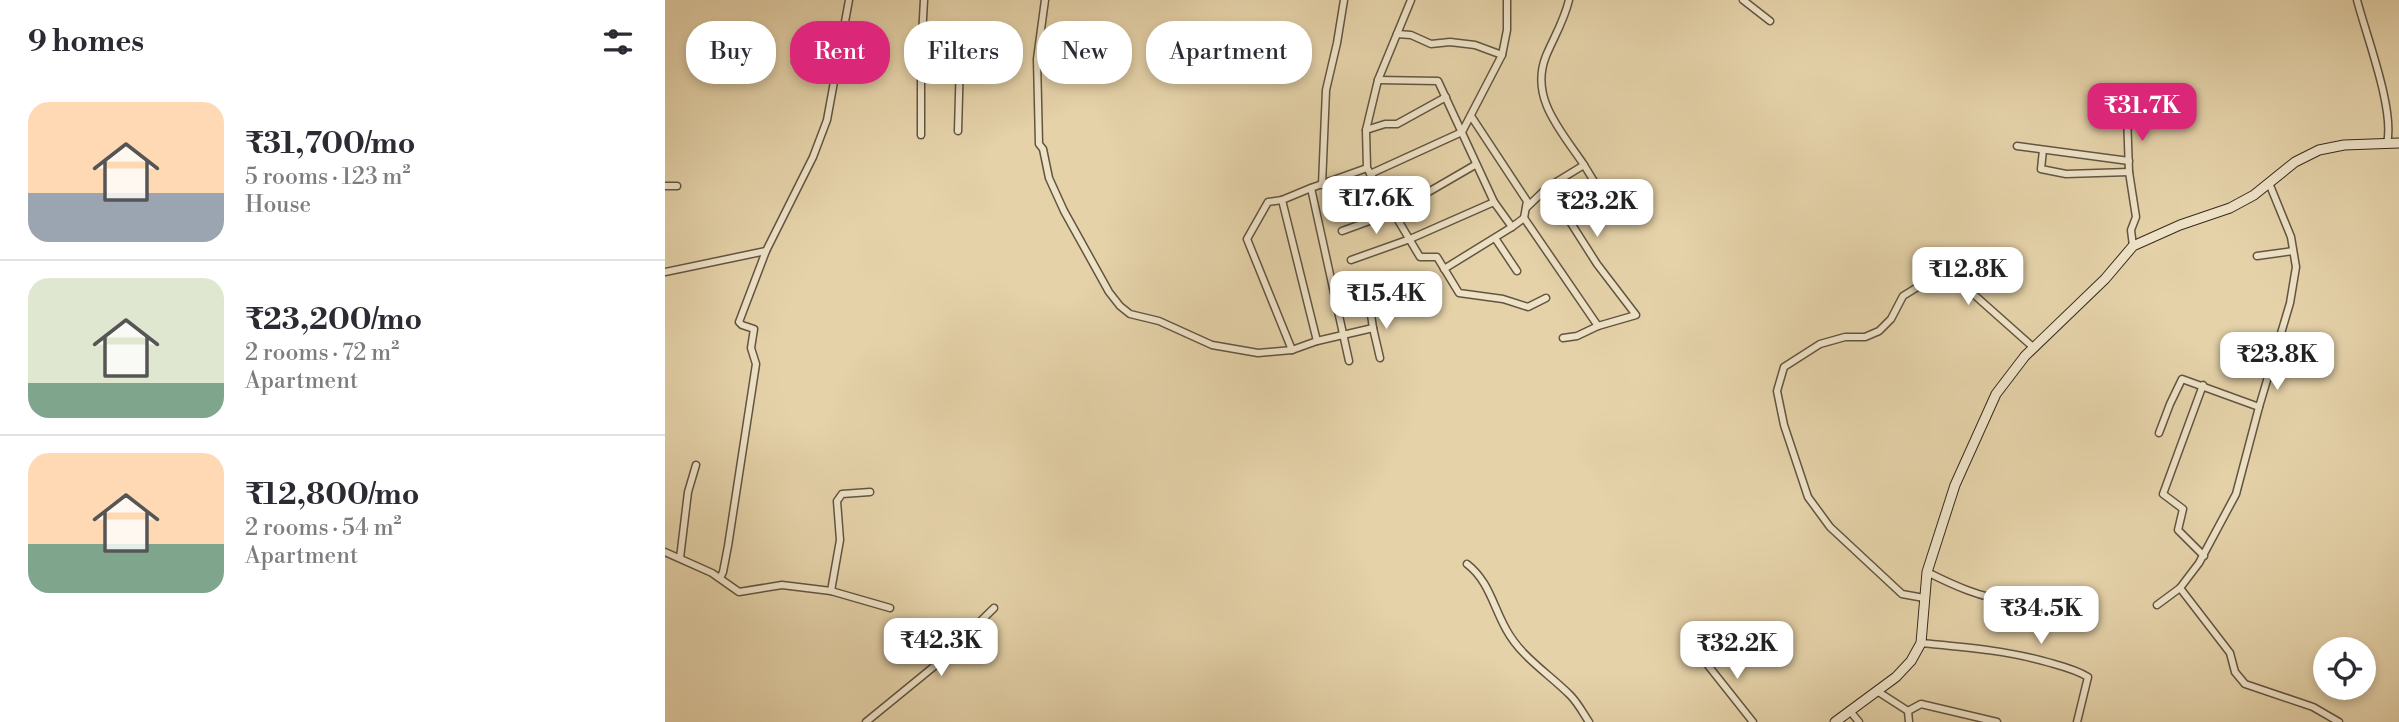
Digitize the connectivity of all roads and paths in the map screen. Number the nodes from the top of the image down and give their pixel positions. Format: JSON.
{"nodes":[{"id":1,"x":849,"y":0,"type":"edge"},
{"id":2,"x":924,"y":0,"type":"edge"},
{"id":3,"x":1045,"y":0,"type":"edge"},
{"id":4,"x":1344,"y":0,"type":"edge"},
{"id":5,"x":1411,"y":0,"type":"edge"},
{"id":6,"x":1507,"y":0,"type":"edge"},
{"id":7,"x":1569,"y":0,"type":"edge"},
{"id":8,"x":1743,"y":0,"type":"edge"},
{"id":9,"x":2357,"y":0,"type":"edge"},
{"id":10,"x":845,"y":21,"type":"edge"},
{"id":11,"x":923,"y":21,"type":"edge"},
{"id":12,"x":1770,"y":21,"type":"dead end"},
{"id":13,"x":1397,"y":34,"type":"junction"},
{"id":14,"x":1502,"y":55,"type":"junction"},
{"id":15,"x":1378,"y":80,"type":"junction"},
{"id":16,"x":834,"y":84,"type":"edge"},
{"id":17,"x":921,"y":84,"type":"edge"},
{"id":18,"x":959,"y":84,"type":"edge"},
{"id":19,"x":1446,"y":97,"type":"junction"},
{"id":20,"x":2127,"y":114,"type":"dead end"},
{"id":21,"x":1471,"y":116,"type":"junction"},
{"id":22,"x":1366,"y":130,"type":"junction"},
{"id":23,"x":958,"y":131,"type":"dead end"},
{"id":24,"x":1462,"y":132,"type":"junction"},
{"id":25,"x":921,"y":135,"type":"dead end"},
{"id":26,"x":2387,"y":143,"type":"junction"},
{"id":27,"x":2399,"y":143,"type":"edge"},
{"id":28,"x":2017,"y":146,"type":"dead end"},
{"id":29,"x":2043,"y":150,"type":"junction"},
{"id":30,"x":2129,"y":161,"type":"junction"},
{"id":31,"x":1475,"y":165,"type":"junction"},
{"id":32,"x":1584,"y":165,"type":"junction"},
{"id":33,"x":1368,"y":171,"type":"junction"},
{"id":34,"x":2129,"y":172,"type":"junction"},
{"id":35,"x":2269,"y":183,"type":"junction"},
{"id":36,"x":1322,"y":185,"type":"junction"},
{"id":37,"x":665,"y":186,"type":"edge"},
{"id":38,"x":677,"y":187,"type":"dead end"},
{"id":39,"x":1548,"y":187,"type":"junction"},
{"id":40,"x":1311,"y":188,"type":"junction"},
{"id":41,"x":1603,"y":197,"type":"dead end"},
{"id":42,"x":1282,"y":200,"type":"junction"},
{"id":43,"x":1494,"y":202,"type":"junction"},
{"id":44,"x":1525,"y":209,"type":"junction"},
{"id":45,"x":1394,"y":212,"type":"junction"},
{"id":46,"x":1524,"y":218,"type":"junction"},
{"id":47,"x":1512,"y":227,"type":"junction"},
{"id":48,"x":1342,"y":231,"type":"dead end"},
{"id":49,"x":1495,"y":238,"type":"junction"},
{"id":50,"x":1410,"y":239,"type":"junction"},
{"id":51,"x":2133,"y":246,"type":"junction"},
{"id":52,"x":767,"y":251,"type":"junction"},
{"id":53,"x":2293,"y":251,"type":"junction"},
{"id":54,"x":1926,"y":255,"type":"dead end"},
{"id":55,"x":2257,"y":256,"type":"dead end"},
{"id":56,"x":1351,"y":260,"type":"dead end"},
{"id":57,"x":1444,"y":269,"type":"junction"},
{"id":58,"x":1517,"y":271,"type":"dead end"},
{"id":59,"x":665,"y":272,"type":"edge"},
{"id":60,"x":1937,"y":275,"type":"junction"},
{"id":61,"x":1367,"y":288,"type":"dead end"},
{"id":62,"x":1546,"y":298,"type":"dead end"},
{"id":63,"x":1598,"y":326,"type":"junction"},
{"id":64,"x":1373,"y":328,"type":"junction"},
{"id":65,"x":1343,"y":335,"type":"junction"},
{"id":66,"x":1563,"y":338,"type":"dead end"},
{"id":67,"x":1317,"y":341,"type":"junction"},
{"id":68,"x":2034,"y":348,"type":"junction"},
{"id":69,"x":1292,"y":350,"type":"junction"},
{"id":70,"x":1380,"y":358,"type":"dead end"},
{"id":71,"x":1349,"y":361,"type":"dead end"},
{"id":72,"x":2203,"y":385,"type":"junction"},
{"id":73,"x":2259,"y":407,"type":"junction"},
{"id":74,"x":2159,"y":433,"type":"dead end"},
{"id":75,"x":696,"y":465,"type":"dead end"},
{"id":76,"x":870,"y":492,"type":"dead end"},
{"id":77,"x":665,"y":552,"type":"edge"},
{"id":78,"x":2204,"y":555,"type":"junction"},
{"id":79,"x":680,"y":558,"type":"junction"},
{"id":80,"x":1467,"y":564,"type":"dead end"},
{"id":81,"x":1927,"y":572,"type":"junction"},
{"id":82,"x":720,"y":578,"type":"junction"},
{"id":83,"x":2180,"y":587,"type":"junction"},
{"id":84,"x":831,"y":591,"type":"junction"},
{"id":85,"x":1924,"y":598,"type":"junction"},
{"id":86,"x":2011,"y":601,"type":"dead end"},
{"id":87,"x":2157,"y":605,"type":"dead end"},
{"id":88,"x":890,"y":608,"type":"dead end"},
{"id":89,"x":995,"y":608,"type":"dead end"},
{"id":90,"x":1921,"y":643,"type":"junction"},
{"id":91,"x":1699,"y":654,"type":"dead end"},
{"id":92,"x":1877,"y":691,"type":"junction"},
{"id":93,"x":1850,"y":711,"type":"junction"},
{"id":94,"x":1907,"y":711,"type":"junction"},
{"id":95,"x":866,"y":722,"type":"edge"},
{"id":96,"x":1589,"y":722,"type":"edge"},
{"id":97,"x":1753,"y":722,"type":"edge"},
{"id":98,"x":1835,"y":722,"type":"edge"},
{"id":99,"x":1859,"y":722,"type":"edge"},
{"id":100,"x":1909,"y":722,"type":"edge"},
{"id":101,"x":1997,"y":722,"type":"edge"},
{"id":102,"x":2077,"y":722,"type":"edge"},
{"id":103,"x":2339,"y":722,"type":"edge"}],
"edges":[{"from":1,"to":10,"type":"street"},
{"from":2,"to":11,"type":"street"},
{"from":3,"to":69,"type":"street"},
{"from":4,"to":36,"type":"street"},
{"from":5,"to":13,"type":"street"},
{"from":6,"to":14,"type":"street"},
{"from":7,"to":32,"type":"street"},
{"from":8,"to":12,"type":"street"},
{"from":9,"to":26,"type":"street"},
{"from":13,"to":14,"type":"street"},
{"from":13,"to":15,"type":"street"},
{"from":14,"to":21,"type":"street"},
{"from":15,"to":19,"type":"street"},
{"from":15,"to":22,"type":"street"},
{"from":16,"to":52,"type":"street"},
{"from":17,"to":25,"type":"street"},
{"from":18,"to":23,"type":"street"},
{"from":19,"to":22,"type":"street"},
{"from":19,"to":24,"type":"street"},
{"from":20,"to":30,"type":"street"},
{"from":21,"to":24,"type":"street"},
{"from":21,"to":44,"type":"street"},
{"from":22,"to":33,"type":"street"},
{"from":24,"to":31,"type":"street"},
{"from":24,"to":33,"type":"street"},
{"from":26,"to":27,"type":"main road"},
{"from":26,"to":35,"type":"main road"},
{"from":28,"to":29,"type":"street"},
{"from":29,"to":30,"type":"street"},
{"from":29,"to":34,"type":"street"},
{"from":30,"to":34,"type":"street"},
{"from":31,"to":43,"type":"street"},
{"from":31,"to":45,"type":"street"},
{"from":32,"to":39,"type":"street"},
{"from":32,"to":41,"type":"street"},
{"from":33,"to":36,"type":"street"},
{"from":33,"to":45,"type":"street"},
{"from":34,"to":51,"type":"street"},
{"from":35,"to":51,"type":"main road"},
{"from":35,"to":53,"type":"street"},
{"from":36,"to":40,"type":"street"},
{"from":37,"to":38,"type":"street"},
{"from":39,"to":44,"type":"street"},
{"from":39,"to":63,"type":"street"},
{"from":40,"to":42,"type":"street"},
{"from":40,"to":65,"type":"street"},
{"from":42,"to":67,"type":"street"},
{"from":42,"to":69,"type":"street"},
{"from":43,"to":47,"type":"street"},
{"from":43,"to":50,"type":"street"},
{"from":44,"to":46,"type":"street"},
{"from":45,"to":48,"type":"street"},
{"from":45,"to":50,"type":"street"},
{"from":46,"to":47,"type":"street"},
{"from":46,"to":63,"type":"street"},
{"from":47,"to":49,"type":"street"},
{"from":49,"to":57,"type":"street"},
{"from":49,"to":58,"type":"street"},
{"from":50,"to":56,"type":"street"},
{"from":50,"to":57,"type":"street"},
{"from":51,"to":68,"type":"main road"},
{"from":52,"to":59,"type":"street"},
{"from":52,"to":82,"type":"street"},
{"from":53,"to":55,"type":"street"},
{"from":53,"to":73,"type":"street"},
{"from":54,"to":60,"type":"street"},
{"from":57,"to":62,"type":"street"},
{"from":60,"to":68,"type":"street"},
{"from":60,"to":85,"type":"street"},
{"from":61,"to":64,"type":"street"},
{"from":63,"to":66,"type":"street"},
{"from":64,"to":65,"type":"street"},
{"from":64,"to":70,"type":"street"},
{"from":65,"to":67,"type":"street"},
{"from":65,"to":71,"type":"street"},
{"from":67,"to":69,"type":"street"},
{"from":68,"to":81,"type":"main road"},
{"from":72,"to":73,"type":"street"},
{"from":72,"to":74,"type":"street"},
{"from":72,"to":78,"type":"street"},
{"from":73,"to":78,"type":"street"},
{"from":75,"to":79,"type":"street"},
{"from":76,"to":84,"type":"street"},
{"from":77,"to":79,"type":"street"},
{"from":78,"to":83,"type":"street"},
{"from":79,"to":82,"type":"street"},
{"from":80,"to":96,"type":"street"},
{"from":81,"to":85,"type":"main road"},
{"from":81,"to":86,"type":"street"},
{"from":82,"to":84,"type":"street"},
{"from":83,"to":87,"type":"street"},
{"from":83,"to":103,"type":"street"},
{"from":84,"to":88,"type":"street"},
{"from":85,"to":90,"type":"main road"},
{"from":89,"to":95,"type":"street"},
{"from":90,"to":92,"type":"main road"},
{"from":90,"to":102,"type":"street"},
{"from":91,"to":97,"type":"street"},
{"from":92,"to":93,"type":"main road"},
{"from":92,"to":94,"type":"street"},
{"from":93,"to":98,"type":"main road"},
{"from":93,"to":99,"type":"street"},
{"from":94,"to":100,"type":"street"},
{"from":94,"to":101,"type":"street"}]}
